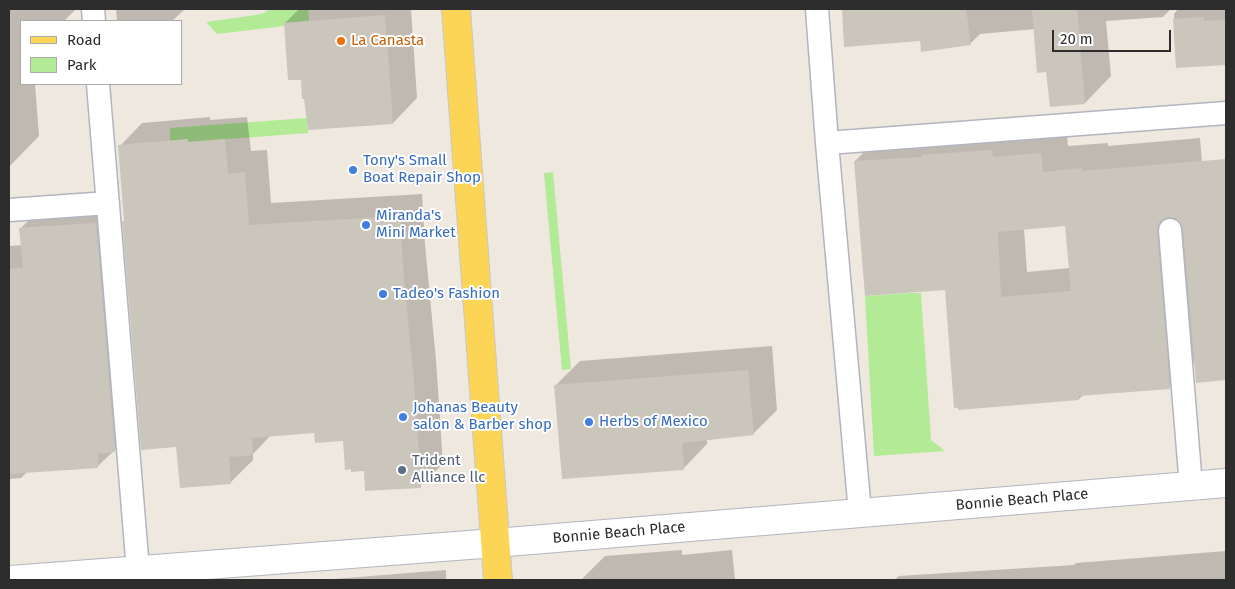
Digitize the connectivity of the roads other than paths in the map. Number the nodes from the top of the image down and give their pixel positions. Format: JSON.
{"nodes":[{"id":1,"x":456,"y":9,"type":"edge"},
{"id":2,"x":817,"y":9,"type":"edge"},
{"id":3,"x":98,"y":85,"type":"edge"},
{"id":4,"x":1226,"y":113,"type":"edge"},
{"id":5,"x":827,"y":143,"type":"junction"},
{"id":6,"x":108,"y":203,"type":"junction"},
{"id":7,"x":9,"y":210,"type":"edge"},
{"id":8,"x":1170,"y":230,"type":"dead end"},
{"id":9,"x":1226,"y":483,"type":"edge"},
{"id":10,"x":1191,"y":486,"type":"junction"},
{"id":11,"x":860,"y":513,"type":"junction"},
{"id":12,"x":495,"y":543,"type":"junction"},
{"id":13,"x":138,"y":570,"type":"junction"},
{"id":14,"x":11,"y":580,"type":"edge"},
{"id":15,"x":498,"y":580,"type":"edge"}],
"edges":[{"from":1,"to":12,"type":"main road"},
{"from":2,"to":5,"type":"lane"},
{"from":3,"to":6,"type":"lane"},
{"from":4,"to":5,"type":"lane"},
{"from":5,"to":11,"type":"lane"},
{"from":6,"to":7,"type":"lane"},
{"from":6,"to":13,"type":"lane"},
{"from":8,"to":10,"type":"lane"},
{"from":9,"to":10,"type":"street","name":"Bonnie Beach Place"},
{"from":10,"to":11,"type":"street","name":"Bonnie Beach Place"},
{"from":11,"to":12,"type":"street","name":"Bonnie Beach Place"},
{"from":12,"to":13,"type":"street","name":"Bonnie Beach Place"},
{"from":12,"to":15,"type":"main road"},
{"from":13,"to":14,"type":"street","name":"Bonnie Beach Place"}]}
